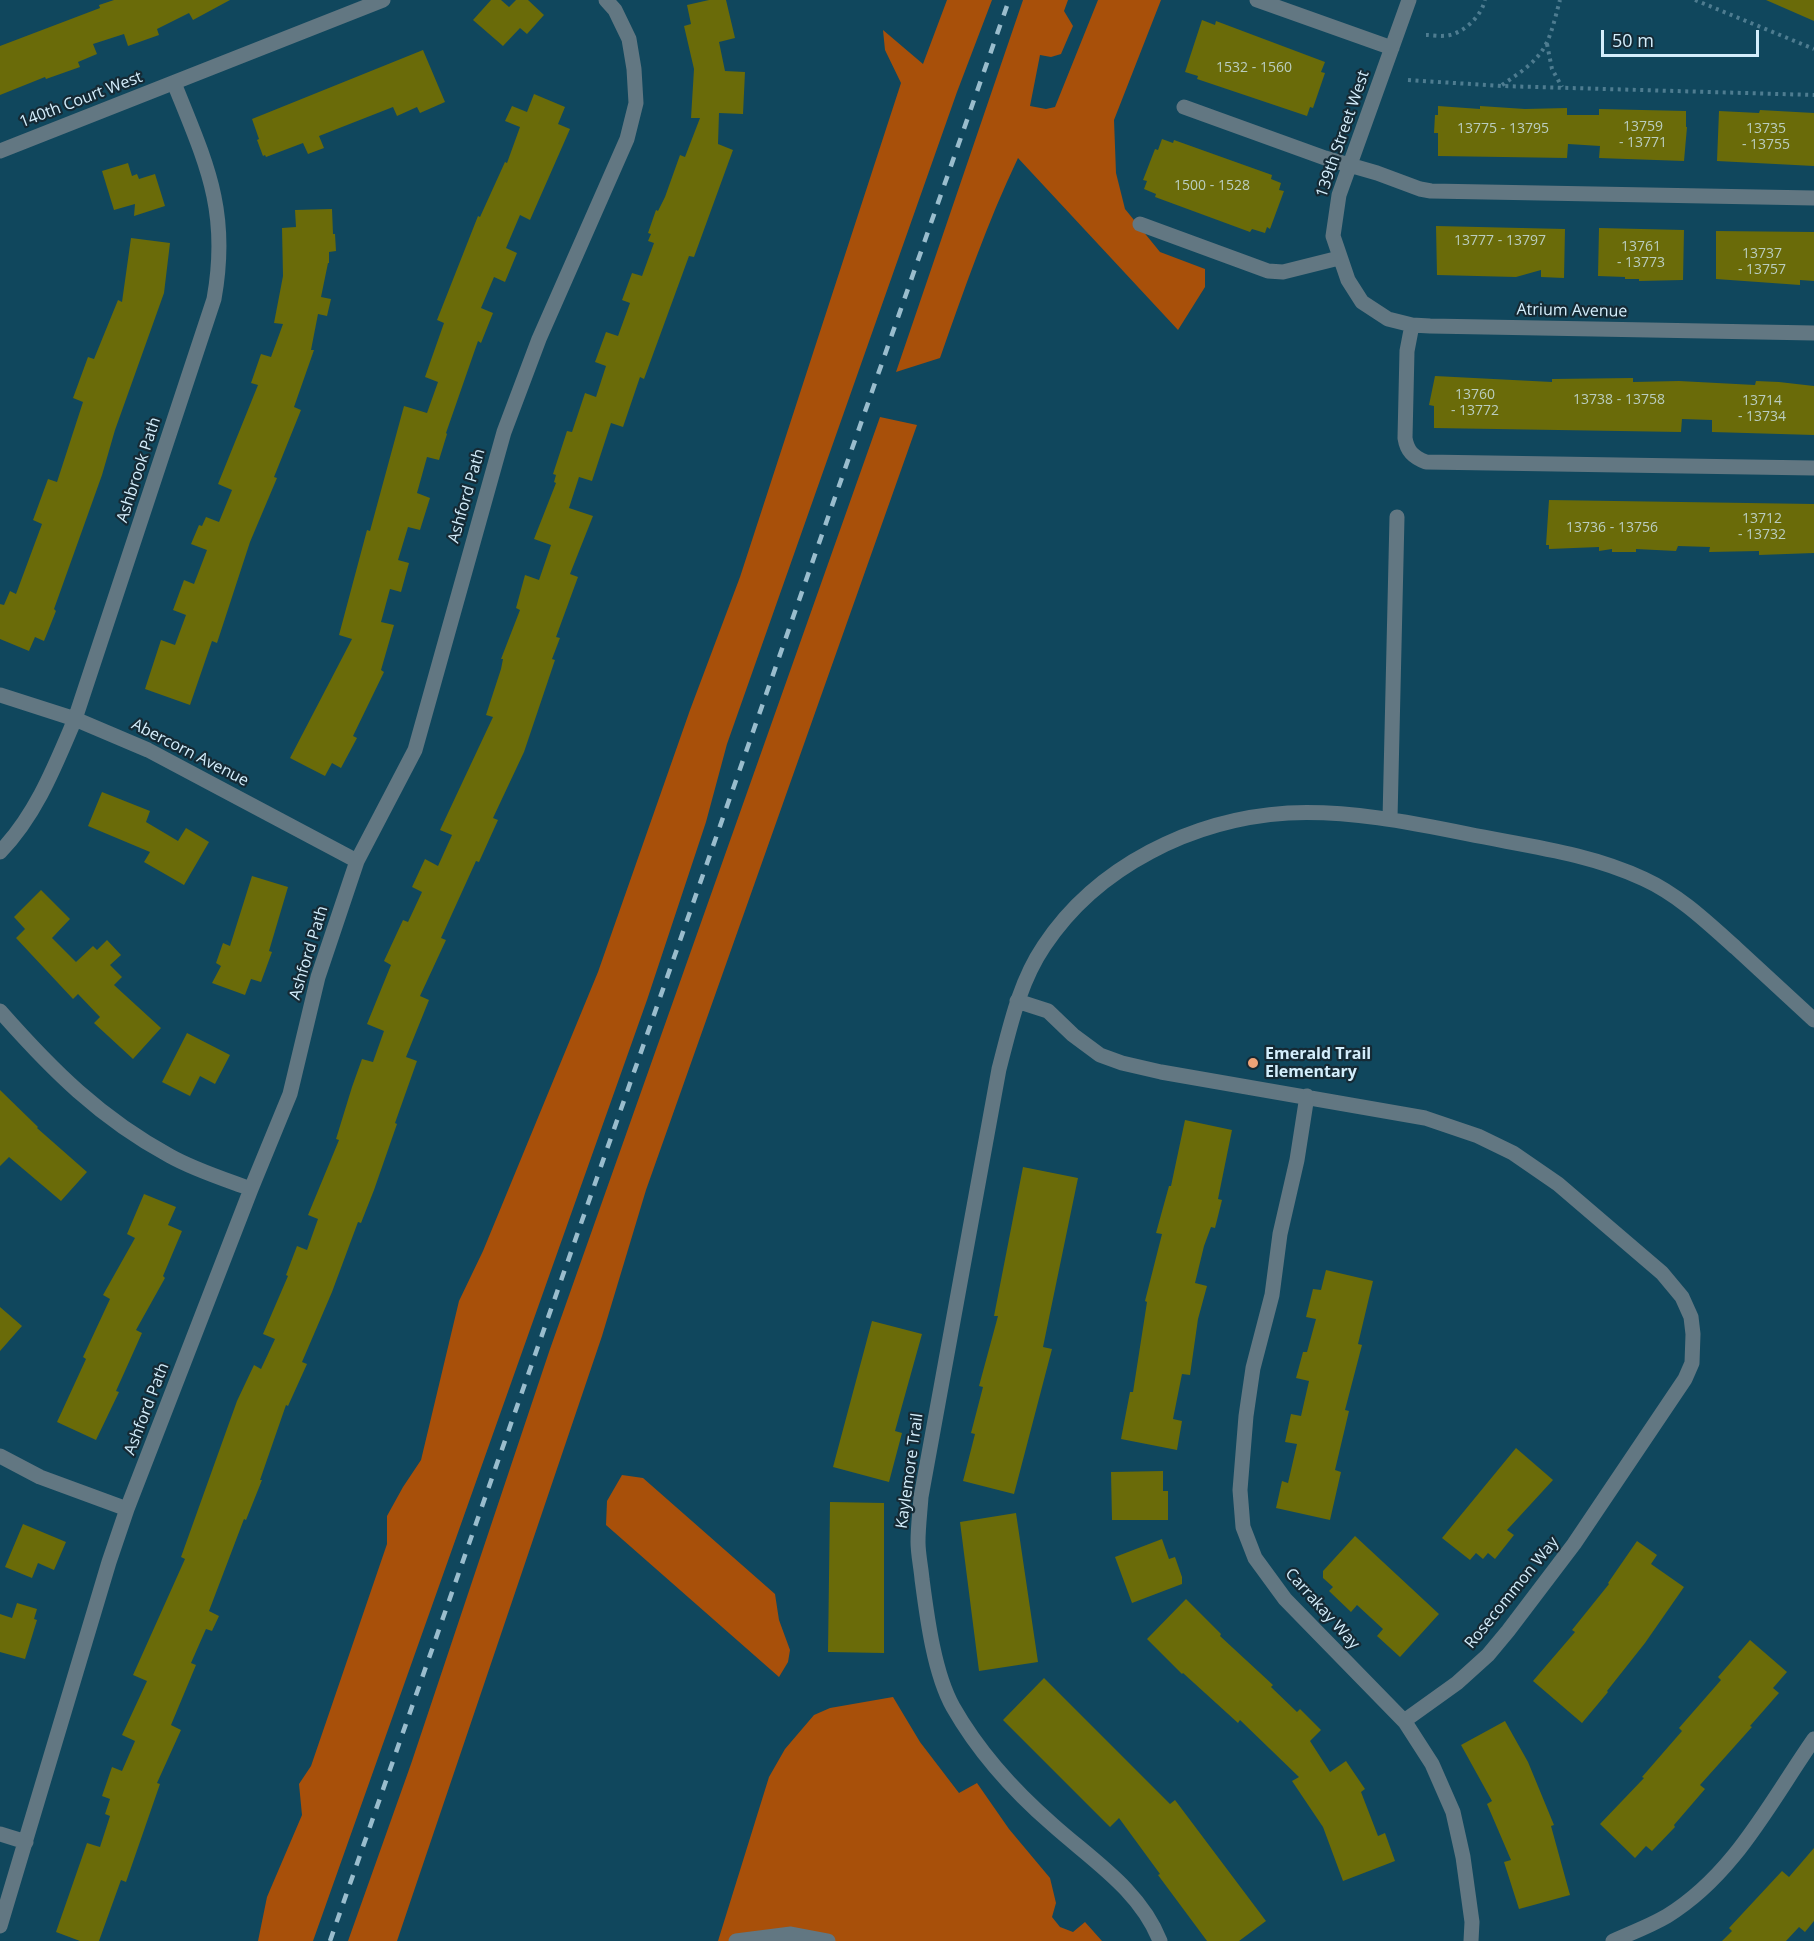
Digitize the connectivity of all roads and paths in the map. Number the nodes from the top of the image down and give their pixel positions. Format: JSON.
{"nodes":[{"id":1,"x":383,"y":0,"type":"edge"},
{"id":2,"x":606,"y":0,"type":"edge"},
{"id":3,"x":1257,"y":0,"type":"edge"},
{"id":4,"x":1409,"y":0,"type":"edge"},
{"id":5,"x":1485,"y":0,"type":"edge"},
{"id":6,"x":1560,"y":0,"type":"edge"},
{"id":7,"x":1695,"y":0,"type":"edge"},
{"id":8,"x":1425,"y":35,"type":"dead end"},
{"id":9,"x":1546,"y":43,"type":"junction"},
{"id":10,"x":1392,"y":48,"type":"junction"},
{"id":11,"x":1814,"y":49,"type":"edge"},
{"id":12,"x":1408,"y":80,"type":"dead end"},
{"id":13,"x":174,"y":83,"type":"junction"},
{"id":14,"x":1501,"y":86,"type":"junction"},
{"id":15,"x":1563,"y":87,"type":"junction"},
{"id":16,"x":1814,"y":96,"type":"edge"},
{"id":17,"x":1184,"y":107,"type":"dead end"},
{"id":18,"x":0,"y":151,"type":"edge"},
{"id":19,"x":1350,"y":165,"type":"junction"},
{"id":20,"x":1814,"y":198,"type":"edge"},
{"id":21,"x":1140,"y":224,"type":"dead end"},
{"id":22,"x":1339,"y":258,"type":"junction"},
{"id":23,"x":1347,"y":280,"type":"joint"},
{"id":24,"x":1412,"y":325,"type":"junction"},
{"id":25,"x":1814,"y":333,"type":"edge"},
{"id":26,"x":1814,"y":468,"type":"edge"},
{"id":27,"x":1397,"y":517,"type":"dead end"},
{"id":28,"x":0,"y":695,"type":"edge"},
{"id":29,"x":75,"y":719,"type":"junction"},
{"id":30,"x":1390,"y":819,"type":"junction"},
{"id":31,"x":0,"y":852,"type":"edge"},
{"id":32,"x":357,"y":861,"type":"junction"},
{"id":33,"x":1017,"y":1001,"type":"junction"},
{"id":34,"x":0,"y":1011,"type":"edge"},
{"id":35,"x":1814,"y":1020,"type":"edge"},
{"id":36,"x":1308,"y":1096,"type":"junction"},
{"id":37,"x":251,"y":1190,"type":"junction"},
{"id":38,"x":0,"y":1456,"type":"edge"},
{"id":39,"x":128,"y":1509,"type":"junction"},
{"id":40,"x":1404,"y":1721,"type":"junction"},
{"id":41,"x":1814,"y":1739,"type":"edge"},
{"id":42,"x":0,"y":1834,"type":"edge"},
{"id":43,"x":26,"y":1842,"type":"junction"},
{"id":44,"x":0,"y":1926,"type":"edge"},
{"id":45,"x":736,"y":1941,"type":"edge"},
{"id":46,"x":828,"y":1941,"type":"edge"},
{"id":47,"x":1160,"y":1941,"type":"edge"},
{"id":48,"x":1471,"y":1941,"type":"edge"},
{"id":49,"x":1613,"y":1941,"type":"edge"}],
"edges":[{"from":1,"to":13,"type":"street","name":"140th Court West"},
{"from":2,"to":32,"type":"street","name":"Ashford Path"},
{"from":3,"to":10,"type":"street"},
{"from":4,"to":10,"type":"street","name":"139th Street West"},
{"from":5,"to":8,"type":"path"},
{"from":6,"to":9,"type":"path"},
{"from":7,"to":11,"type":"path"},
{"from":9,"to":14,"type":"path"},
{"from":9,"to":15,"type":"path"},
{"from":10,"to":19,"type":"street","name":"139th Street West"},
{"from":12,"to":14,"type":"path"},
{"from":13,"to":18,"type":"street","name":"140th Court West"},
{"from":13,"to":29,"type":"street","name":"Ashbrook Path"},
{"from":14,"to":15,"type":"path"},
{"from":15,"to":16,"type":"path"},
{"from":17,"to":19,"type":"street"},
{"from":19,"to":20,"type":"street"},
{"from":19,"to":22,"type":"street","name":"139th Street West"},
{"from":21,"to":22,"type":"street"},
{"from":22,"to":23,"type":"street","name":"139th Street West"},
{"from":23,"to":24,"type":"street","name":"Atrium Avenue"},
{"from":24,"to":25,"type":"street","name":"Atrium Avenue"},
{"from":24,"to":26,"type":"street"},
{"from":27,"to":30,"type":"street"},
{"from":28,"to":29,"type":"street","name":"Abercorn Avenue"},
{"from":29,"to":31,"type":"street","name":"Ashbrook Path"},
{"from":29,"to":32,"type":"street","name":"Abercorn Avenue"},
{"from":30,"to":33,"type":"street","name":"Kaylemore Trail"},
{"from":30,"to":35,"type":"street","name":"Kaylemore Trail"},
{"from":32,"to":37,"type":"street","name":"Ashford Path"},
{"from":33,"to":36,"type":"street","name":"Rosecommon Way"},
{"from":33,"to":47,"type":"street","name":"Kaylemore Trail"},
{"from":34,"to":37,"type":"street"},
{"from":36,"to":40,"type":"street","name":"Carrakay Way"},
{"from":36,"to":40,"type":"street","name":"Rosecommon Way"},
{"from":37,"to":39,"type":"street","name":"Ashford Path"},
{"from":38,"to":39,"type":"street"},
{"from":39,"to":43,"type":"street","name":"Ashford Path"},
{"from":40,"to":48,"type":"street","name":"Carrakay Way"},
{"from":41,"to":49,"type":"street"},
{"from":42,"to":43,"type":"street"},
{"from":43,"to":44,"type":"street","name":"Ashford Path"},
{"from":45,"to":46,"type":"street"}]}
